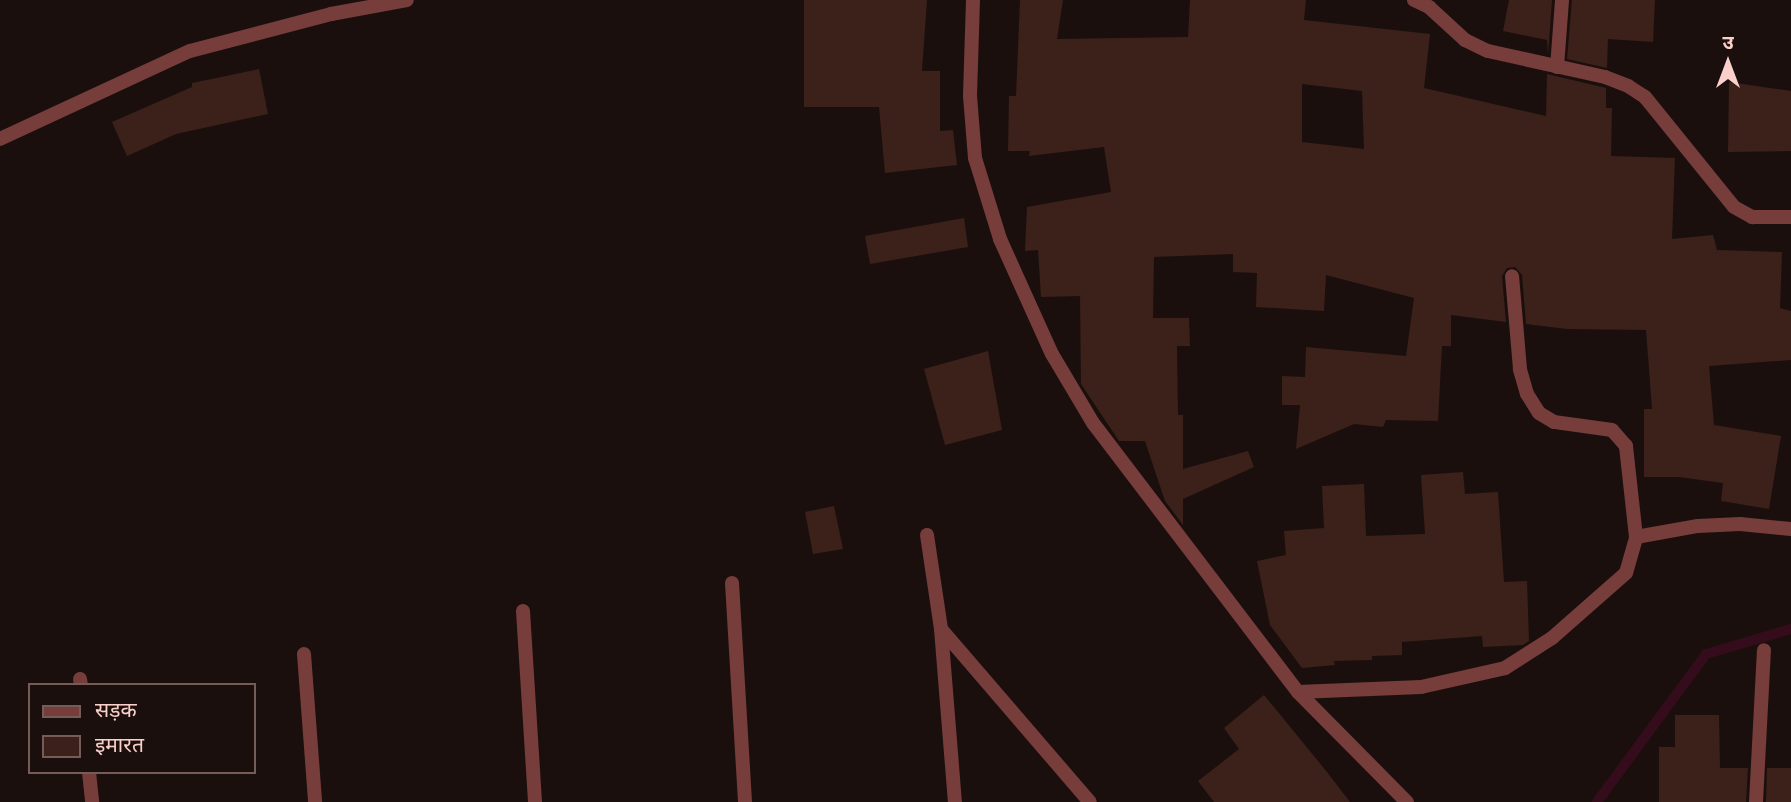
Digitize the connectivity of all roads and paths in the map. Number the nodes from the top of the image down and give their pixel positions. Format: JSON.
{"nodes":[{"id":1,"x":407,"y":0,"type":"edge"},
{"id":2,"x":973,"y":0,"type":"edge"},
{"id":3,"x":1414,"y":0,"type":"edge"},
{"id":4,"x":1562,"y":0,"type":"edge"},
{"id":5,"x":1557,"y":67,"type":"junction"},
{"id":6,"x":0,"y":139,"type":"edge"},
{"id":7,"x":1791,"y":217,"type":"edge"},
{"id":8,"x":1512,"y":276,"type":"dead end"},
{"id":9,"x":1791,"y":529,"type":"edge"},
{"id":10,"x":927,"y":536,"type":"dead end"},
{"id":11,"x":1636,"y":537,"type":"junction"},
{"id":12,"x":732,"y":583,"type":"dead end"},
{"id":13,"x":523,"y":611,"type":"dead end"},
{"id":14,"x":941,"y":629,"type":"junction"},
{"id":15,"x":1764,"y":650,"type":"dead end"},
{"id":16,"x":304,"y":654,"type":"dead end"},
{"id":17,"x":1298,"y":692,"type":"junction"},
{"id":18,"x":89,"y":774,"type":"edge"},
{"id":19,"x":92,"y":802,"type":"edge"},
{"id":20,"x":315,"y":802,"type":"edge"},
{"id":21,"x":535,"y":802,"type":"edge"},
{"id":22,"x":745,"y":802,"type":"edge"},
{"id":23,"x":955,"y":802,"type":"edge"},
{"id":24,"x":1090,"y":802,"type":"edge"},
{"id":25,"x":1407,"y":802,"type":"edge"},
{"id":26,"x":1756,"y":802,"type":"edge"}],
"edges":[{"from":1,"to":6,"type":"street"},
{"from":2,"to":17,"type":"street"},
{"from":3,"to":5,"type":"street"},
{"from":4,"to":5,"type":"street"},
{"from":5,"to":7,"type":"street"},
{"from":8,"to":11,"type":"street"},
{"from":9,"to":11,"type":"street"},
{"from":10,"to":14,"type":"street"},
{"from":11,"to":17,"type":"street"},
{"from":12,"to":22,"type":"street"},
{"from":13,"to":21,"type":"street"},
{"from":14,"to":23,"type":"street"},
{"from":14,"to":24,"type":"street"},
{"from":15,"to":26,"type":"street"},
{"from":16,"to":20,"type":"street"},
{"from":17,"to":25,"type":"street"},
{"from":18,"to":19,"type":"street"}]}
